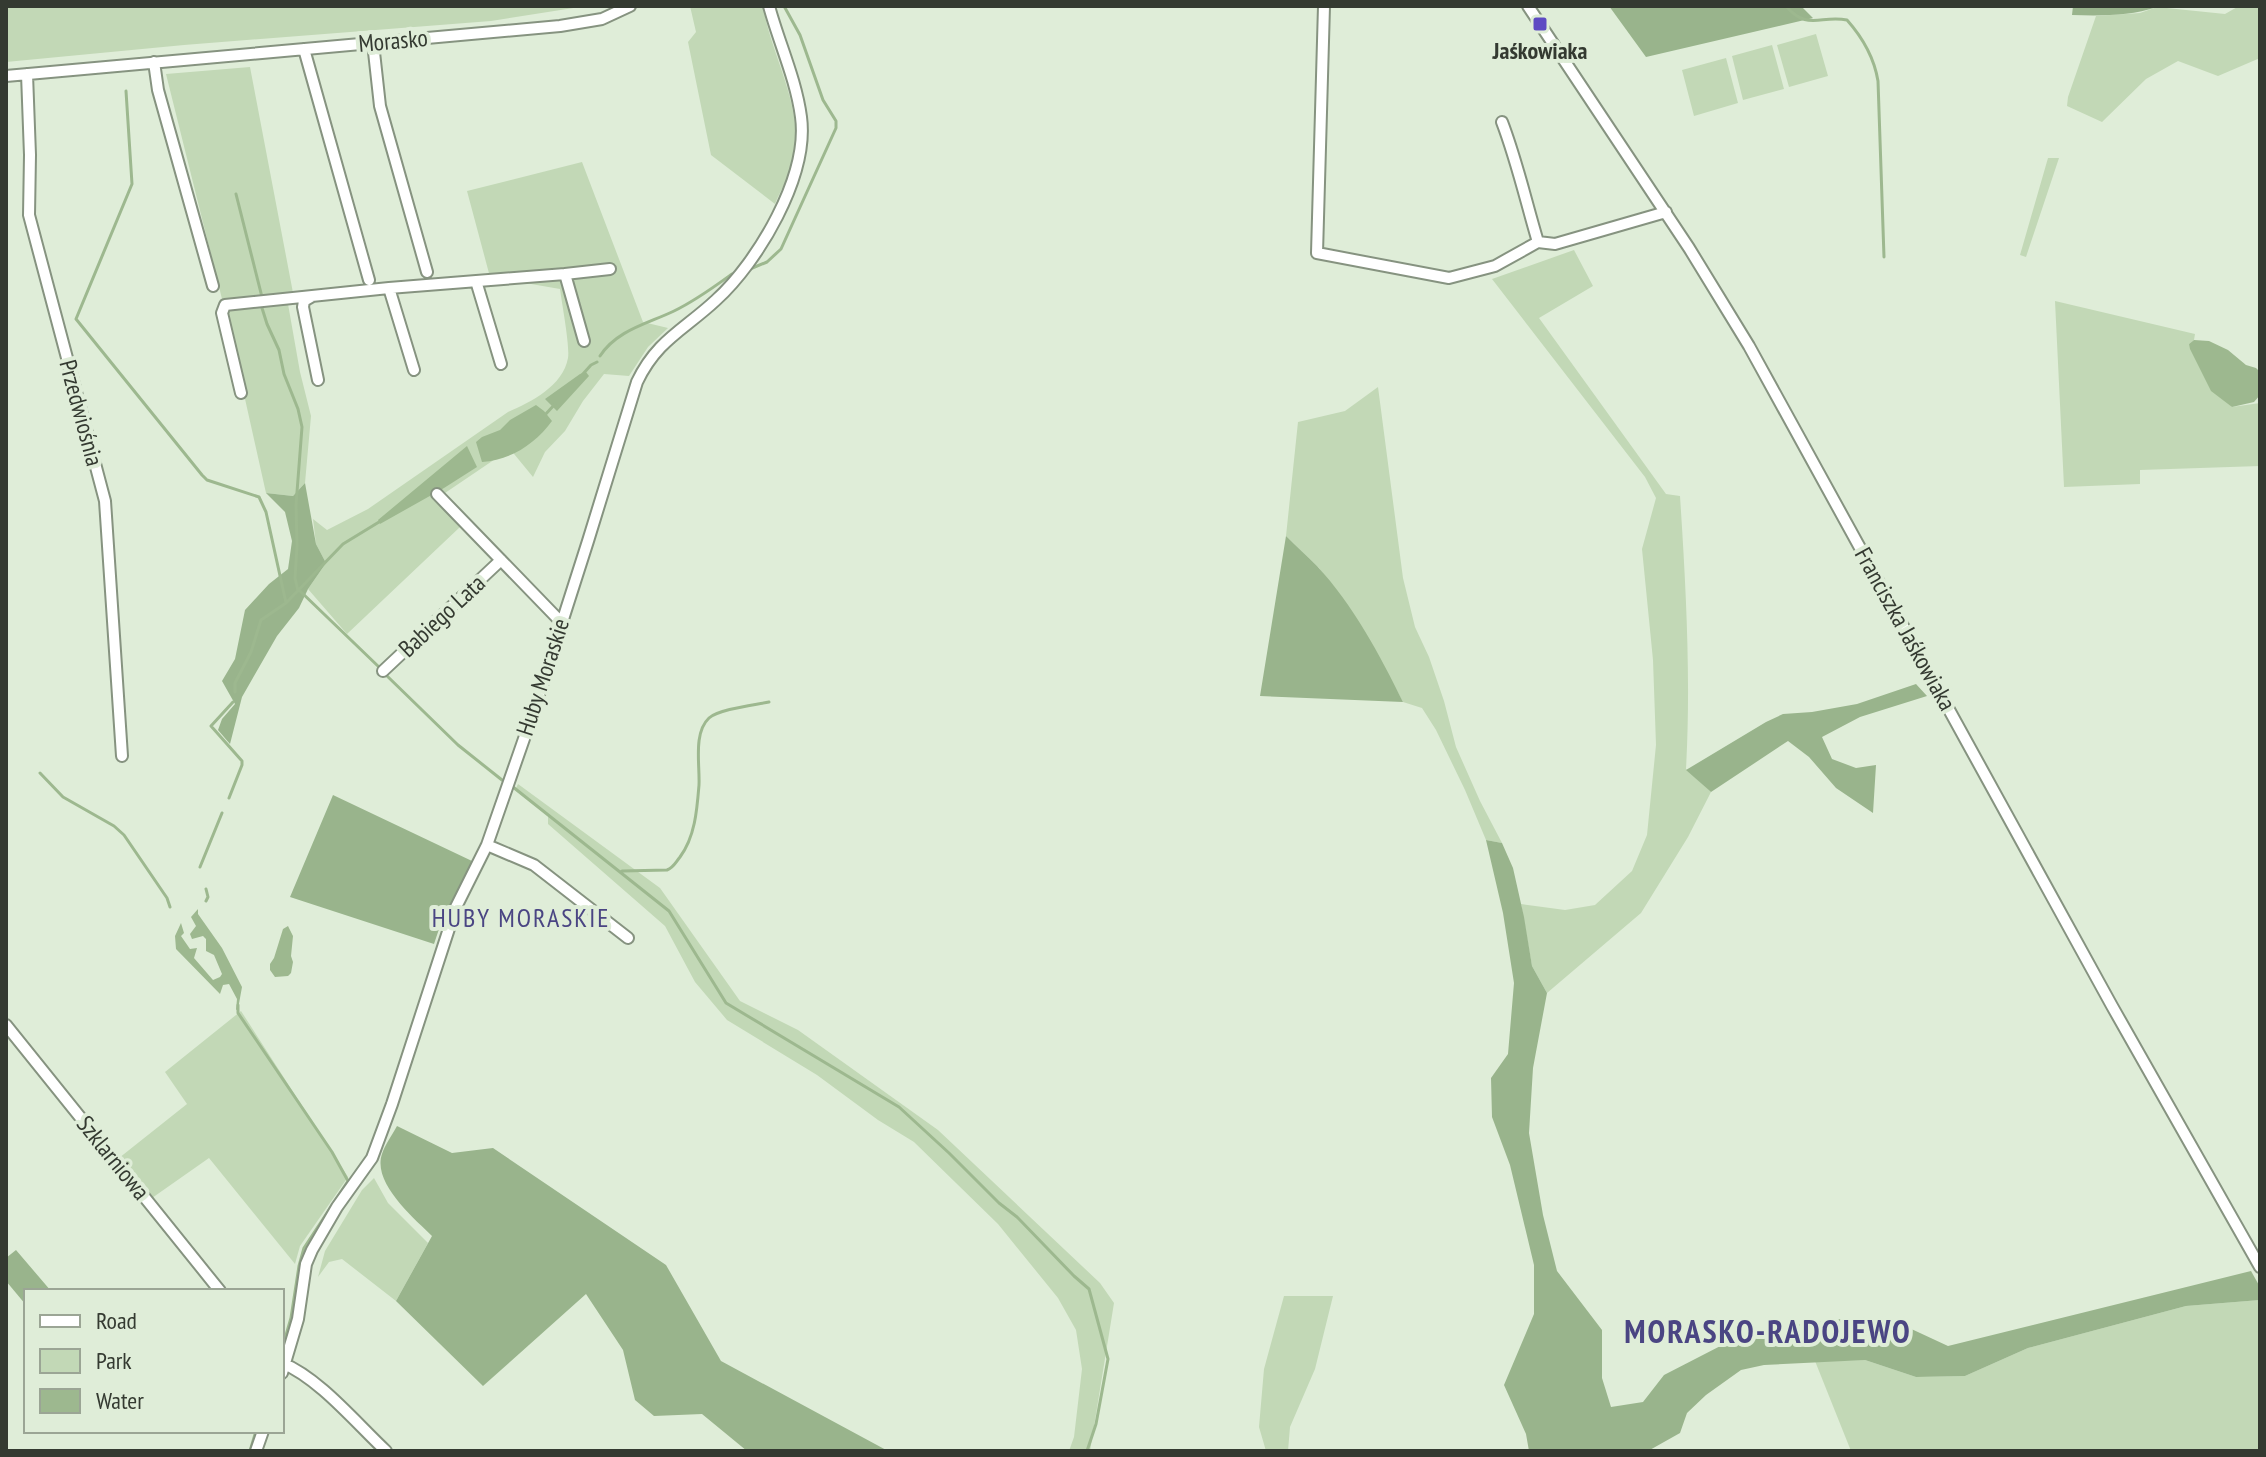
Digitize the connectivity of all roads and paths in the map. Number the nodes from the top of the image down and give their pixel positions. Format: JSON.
{"nodes":[{"id":1,"x":630,"y":6,"type":"edge"},
{"id":2,"x":769,"y":6,"type":"edge"},
{"id":3,"x":1324,"y":6,"type":"edge"},
{"id":4,"x":1528,"y":6,"type":"edge"},
{"id":5,"x":373,"y":43,"type":"junction"},
{"id":6,"x":304,"y":49,"type":"junction"},
{"id":7,"x":154,"y":62,"type":"junction"},
{"id":8,"x":27,"y":74,"type":"junction"},
{"id":9,"x":6,"y":76,"type":"edge"},
{"id":10,"x":1502,"y":122,"type":"dead end"},
{"id":11,"x":1666,"y":212,"type":"junction"},
{"id":12,"x":1538,"y":242,"type":"junction"},
{"id":13,"x":610,"y":269,"type":"dead end"},
{"id":14,"x":427,"y":272,"type":"dead end"},
{"id":15,"x":565,"y":274,"type":"junction"},
{"id":16,"x":369,"y":280,"type":"dead end"},
{"id":17,"x":476,"y":281,"type":"junction"},
{"id":18,"x":213,"y":286,"type":"dead end"},
{"id":19,"x":389,"y":288,"type":"junction"},
{"id":20,"x":311,"y":297,"type":"junction"},
{"id":21,"x":584,"y":341,"type":"dead end"},
{"id":22,"x":501,"y":364,"type":"dead end"},
{"id":23,"x":414,"y":370,"type":"dead end"},
{"id":24,"x":318,"y":380,"type":"dead end"},
{"id":25,"x":241,"y":393,"type":"dead end"},
{"id":26,"x":437,"y":494,"type":"dead end"},
{"id":27,"x":501,"y":560,"type":"junction"},
{"id":28,"x":561,"y":622,"type":"junction"},
{"id":29,"x":383,"y":671,"type":"dead end"},
{"id":30,"x":122,"y":756,"type":"dead end"},
{"id":31,"x":487,"y":845,"type":"junction"},
{"id":32,"x":628,"y":938,"type":"dead end"},
{"id":33,"x":6,"y":1025,"type":"edge"},
{"id":34,"x":2260,"y":1267,"type":"edge"},
{"id":35,"x":218,"y":1289,"type":"edge"},
{"id":36,"x":284,"y":1364,"type":"edge"},
{"id":37,"x":284,"y":1367,"type":"edge"},
{"id":38,"x":386,"y":1451,"type":"edge"}],
"edges":[{"from":1,"to":5,"type":"street","name":"Morasko"},
{"from":2,"to":28,"type":"street","name":"Huby Moraskie"},
{"from":3,"to":12,"type":"street"},
{"from":4,"to":11,"type":"street","name":"Franciszka Jaśkowiaka"},
{"from":5,"to":6,"type":"street","name":"Morasko"},
{"from":5,"to":14,"type":"street"},
{"from":6,"to":7,"type":"street","name":"Morasko"},
{"from":6,"to":16,"type":"street"},
{"from":7,"to":8,"type":"street","name":"Morasko"},
{"from":7,"to":18,"type":"street"},
{"from":8,"to":9,"type":"street","name":"Morasko"},
{"from":8,"to":30,"type":"street","name":"Przedwiośnia"},
{"from":10,"to":12,"type":"street"},
{"from":11,"to":12,"type":"street"},
{"from":11,"to":34,"type":"street","name":"Franciszka Jaśkowiaka"},
{"from":13,"to":15,"type":"street"},
{"from":15,"to":17,"type":"street"},
{"from":15,"to":21,"type":"street"},
{"from":17,"to":19,"type":"street"},
{"from":17,"to":22,"type":"street"},
{"from":19,"to":20,"type":"street"},
{"from":19,"to":23,"type":"street"},
{"from":20,"to":24,"type":"street"},
{"from":20,"to":25,"type":"street"},
{"from":26,"to":27,"type":"street"},
{"from":27,"to":28,"type":"street"},
{"from":27,"to":29,"type":"street","name":"Babiego Lata"},
{"from":28,"to":31,"type":"street","name":"Huby Moraskie"},
{"from":31,"to":32,"type":"street"},
{"from":31,"to":36,"type":"street","name":"Huby Moraskie"},
{"from":33,"to":35,"type":"street","name":"Szklarniowa"},
{"from":37,"to":38,"type":"street"}]}
